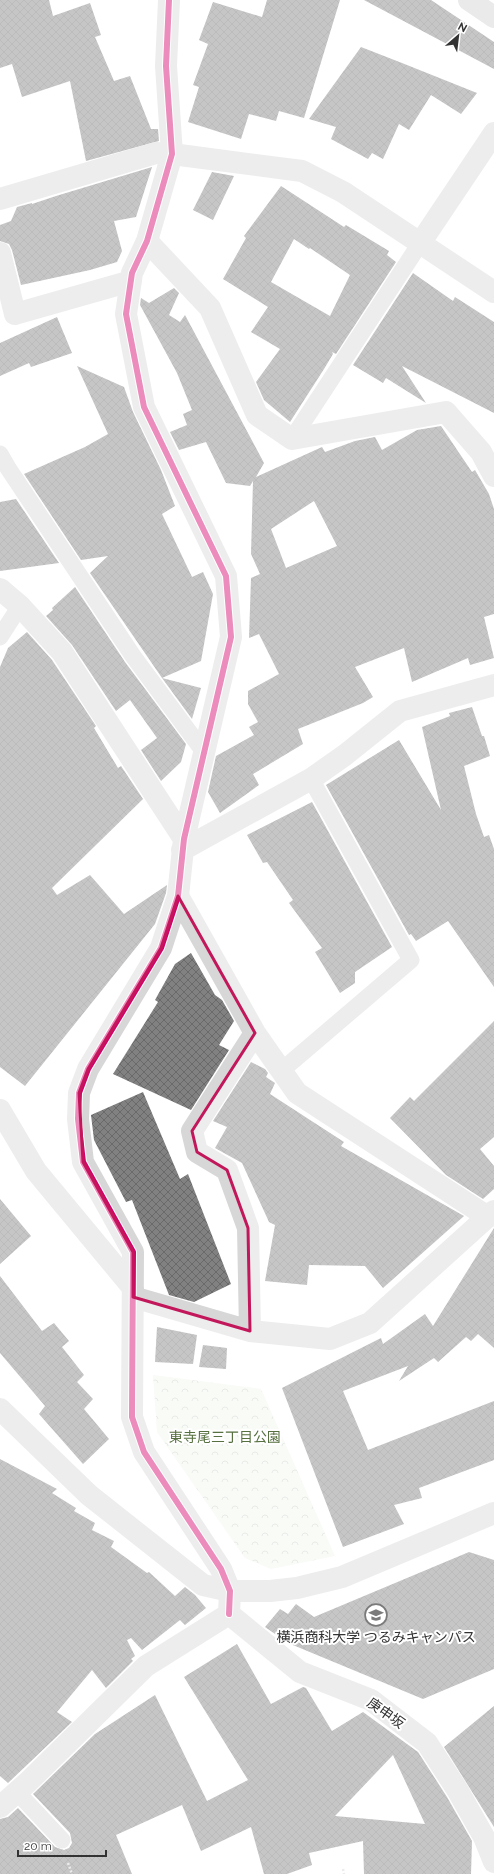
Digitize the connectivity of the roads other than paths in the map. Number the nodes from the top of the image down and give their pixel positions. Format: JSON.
{"nodes":[{"id":1,"x":170,"y":0,"type":"edge"},
{"id":2,"x":469,"y":0,"type":"edge"},
{"id":3,"x":494,"y":17,"type":"edge"},
{"id":4,"x":494,"y":133,"type":"edge"},
{"id":5,"x":172,"y":154,"type":"junction"},
{"id":6,"x":0,"y":199,"type":"edge"},
{"id":7,"x":147,"y":241,"type":"junction"},
{"id":8,"x":421,"y":242,"type":"junction"},
{"id":9,"x":0,"y":253,"type":"edge"},
{"id":10,"x":131,"y":281,"type":"junction"},
{"id":11,"x":494,"y":292,"type":"edge"},
{"id":12,"x":292,"y":439,"type":"junction"},
{"id":13,"x":0,"y":454,"type":"edge"},
{"id":14,"x":494,"y":476,"type":"edge"},
{"id":15,"x":0,"y":589,"type":"edge"},
{"id":16,"x":20,"y":606,"type":"junction"},
{"id":17,"x":0,"y":637,"type":"edge"},
{"id":18,"x":494,"y":685,"type":"edge"},
{"id":19,"x":204,"y":752,"type":"junction"},
{"id":20,"x":311,"y":779,"type":"junction"},
{"id":21,"x":183,"y":845,"type":"junction"},
{"id":22,"x":178,"y":896,"type":"junction"},
{"id":23,"x":255,"y":1033,"type":"junction"},
{"id":24,"x":281,"y":1070,"type":"junction"},
{"id":25,"x":0,"y":1110,"type":"edge"},
{"id":26,"x":491,"y":1214,"type":"edge"},
{"id":27,"x":133,"y":1293,"type":"junction"},
{"id":28,"x":250,"y":1331,"type":"junction"},
{"id":29,"x":1,"y":1417,"type":"edge"},
{"id":30,"x":494,"y":1513,"type":"edge"},
{"id":31,"x":230,"y":1591,"type":"junction"},
{"id":32,"x":229,"y":1614,"type":"junction"},
{"id":33,"x":17,"y":1792,"type":"junction"},
{"id":34,"x":0,"y":1807,"type":"edge"},
{"id":35,"x":62,"y":1840,"type":"dead end"},
{"id":36,"x":494,"y":1862,"type":"edge"}],
"edges":[{"from":1,"to":5,"type":"street"},
{"from":2,"to":3,"type":"street"},
{"from":4,"to":8,"type":"street"},
{"from":5,"to":6,"type":"street"},
{"from":5,"to":7,"type":"street"},
{"from":5,"to":8,"type":"street"},
{"from":7,"to":10,"type":"street"},
{"from":7,"to":12,"type":"street"},
{"from":8,"to":11,"type":"street"},
{"from":8,"to":12,"type":"lane"},
{"from":9,"to":10,"type":"street"},
{"from":10,"to":19,"type":"street"},
{"from":12,"to":14,"type":"street"},
{"from":13,"to":19,"type":"lane"},
{"from":15,"to":16,"type":"street"},
{"from":16,"to":17,"type":"lane"},
{"from":16,"to":21,"type":"street"},
{"from":18,"to":20,"type":"street"},
{"from":19,"to":21,"type":"street"},
{"from":20,"to":21,"type":"street"},
{"from":20,"to":24,"type":"lane"},
{"from":21,"to":22,"type":"street"},
{"from":22,"to":23,"type":"street"},
{"from":22,"to":27,"type":"street"},
{"from":23,"to":24,"type":"street"},
{"from":23,"to":28,"type":"street"},
{"from":24,"to":26,"type":"street"},
{"from":25,"to":27,"type":"street"},
{"from":26,"to":28,"type":"street"},
{"from":27,"to":28,"type":"street"},
{"from":27,"to":31,"type":"street"},
{"from":29,"to":31,"type":"street"},
{"from":30,"to":31,"type":"street"},
{"from":31,"to":32,"type":"street"},
{"from":32,"to":33,"type":"street"},
{"from":32,"to":36,"type":"street","name":"庚申坂"},
{"from":33,"to":34,"type":"street"},
{"from":33,"to":35,"type":"lane"}]}
